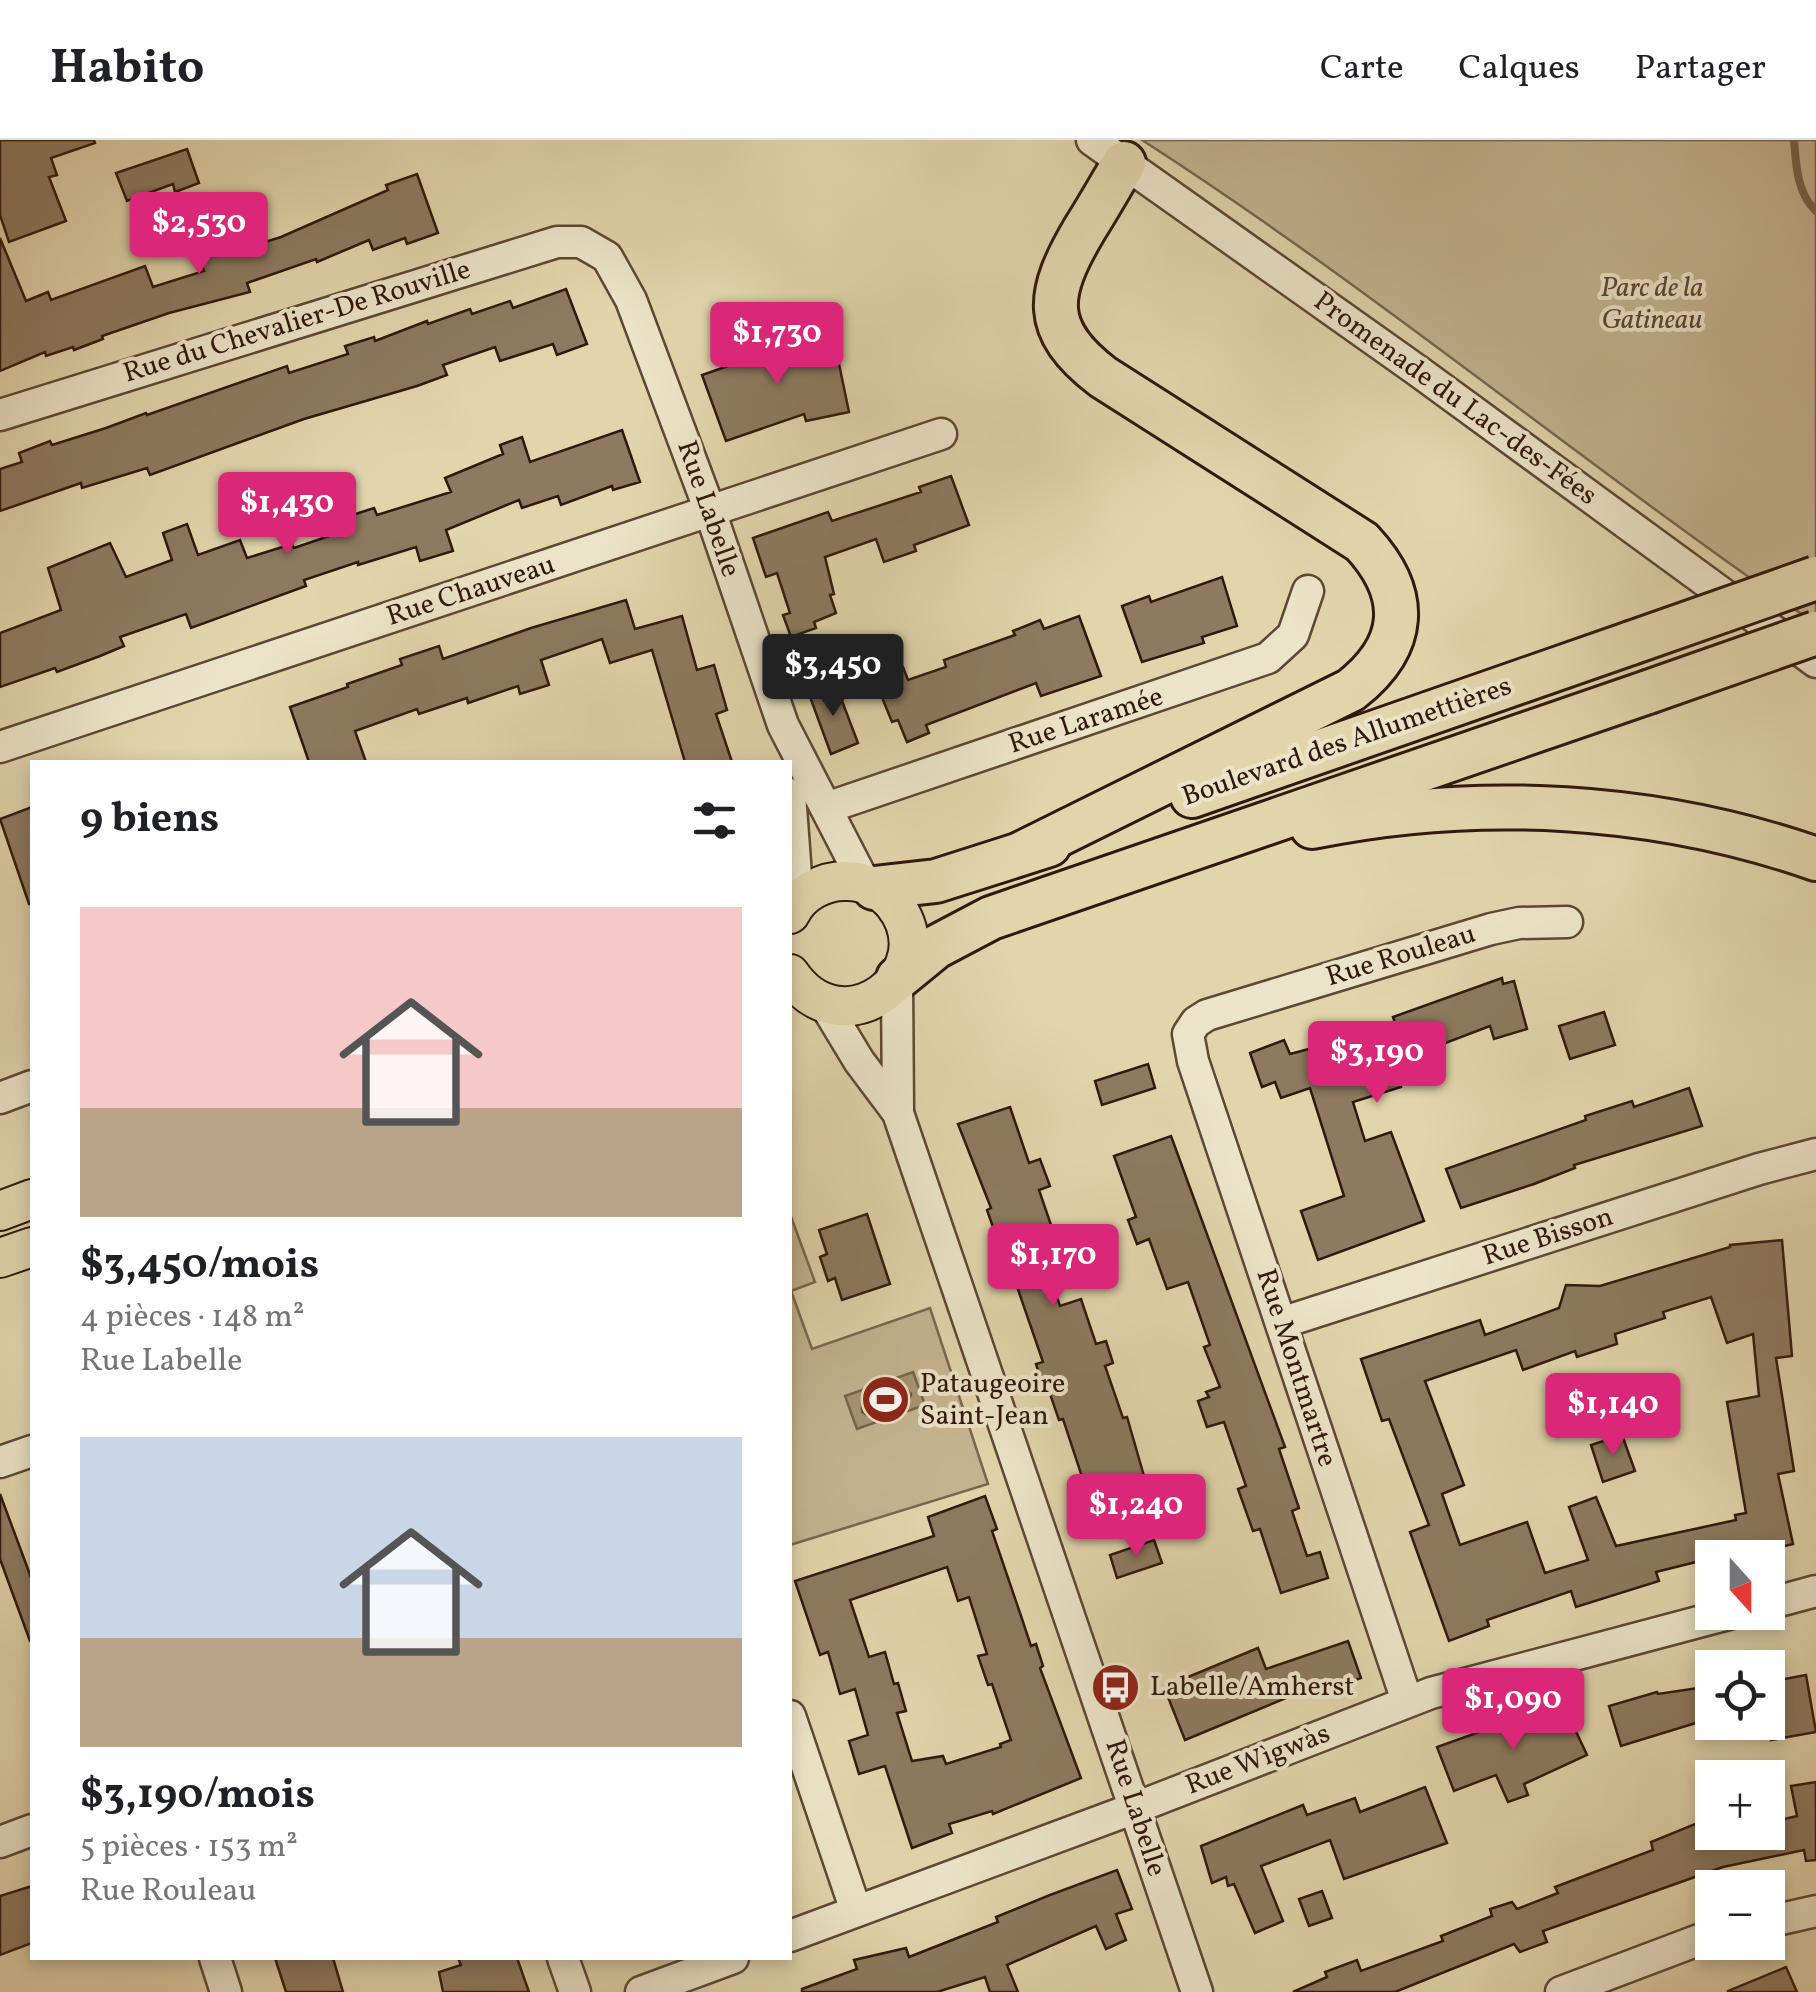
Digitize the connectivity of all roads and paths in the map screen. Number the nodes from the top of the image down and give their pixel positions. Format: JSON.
{"nodes":[{"id":1,"x":1108,"y":151,"type":"edge"},
{"id":2,"x":594,"y":247,"type":"joint"},
{"id":3,"x":0,"y":414,"type":"edge"},
{"id":4,"x":942,"y":434,"type":"dead end"},
{"id":5,"x":710,"y":511,"type":"junction"},
{"id":6,"x":1816,"y":578,"type":"edge"},
{"id":7,"x":1308,"y":591,"type":"dead end"},
{"id":8,"x":1816,"y":634,"type":"edge"},
{"id":9,"x":1816,"y":662,"type":"edge"},
{"id":10,"x":782,"y":726,"type":"junction"},
{"id":11,"x":0,"y":747,"type":"edge"},
{"id":12,"x":786,"y":760,"type":"edge"},
{"id":13,"x":826,"y":808,"type":"junction"},
{"id":14,"x":1022,"y":853,"type":"junction"},
{"id":15,"x":1816,"y":859,"type":"edge"},
{"id":16,"x":1150,"y":861,"type":"junction"},
{"id":17,"x":792,"y":864,"type":"edge"},
{"id":18,"x":869,"y":886,"type":"junction"},
{"id":19,"x":793,"y":909,"type":"edge"},
{"id":20,"x":1568,"y":922,"type":"dead end"},
{"id":21,"x":792,"y":977,"type":"edge"},
{"id":22,"x":897,"y":979,"type":"junction"},
{"id":23,"x":810,"y":1001,"type":"edge"},
{"id":24,"x":1188,"y":1034,"type":"joint"},
{"id":25,"x":30,"y":1087,"type":"edge"},
{"id":26,"x":0,"y":1098,"type":"edge"},
{"id":27,"x":898,"y":1112,"type":"junction"},
{"id":28,"x":1816,"y":1154,"type":"edge"},
{"id":29,"x":30,"y":1201,"type":"edge"},
{"id":30,"x":0,"y":1211,"type":"edge"},
{"id":31,"x":30,"y":1248,"type":"edge"},
{"id":32,"x":0,"y":1258,"type":"edge"},
{"id":33,"x":1280,"y":1322,"type":"junction"},
{"id":34,"x":30,"y":1452,"type":"edge"},
{"id":35,"x":0,"y":1462,"type":"edge"},
{"id":36,"x":1816,"y":1592,"type":"edge"},
{"id":37,"x":1785,"y":1600,"type":"edge"},
{"id":38,"x":1695,"y":1623,"type":"edge"},
{"id":39,"x":1407,"y":1701,"type":"junction"},
{"id":40,"x":792,"y":1722,"type":"edge"},
{"id":41,"x":1136,"y":1808,"type":"junction"},
{"id":42,"x":30,"y":1831,"type":"edge"},
{"id":43,"x":0,"y":1842,"type":"edge"},
{"id":44,"x":856,"y":1911,"type":"junction"},
{"id":45,"x":1816,"y":1911,"type":"edge"},
{"id":46,"x":1785,"y":1918,"type":"edge"},
{"id":47,"x":792,"y":1935,"type":"edge"},
{"id":48,"x":1695,"y":1941,"type":"edge"},
{"id":49,"x":216,"y":1960,"type":"edge"},
{"id":50,"x":564,"y":1960,"type":"edge"},
{"id":51,"x":727,"y":1960,"type":"edge"},
{"id":52,"x":226,"y":1992,"type":"edge"},
{"id":53,"x":575,"y":1992,"type":"edge"},
{"id":54,"x":641,"y":1992,"type":"edge"},
{"id":55,"x":1197,"y":1992,"type":"edge"},
{"id":56,"x":1560,"y":1992,"type":"edge"}],
"edges":[{"from":1,"to":9,"type":"street","name":"Promenade du Lac-des-Fées"},
{"from":1,"to":14,"type":"highway"},
{"from":2,"to":3,"type":"street","name":"Rue du Chevalier-De Rouville"},
{"from":2,"to":5,"type":"street","name":"Rue Labelle"},
{"from":4,"to":5,"type":"street","name":"Rue Chauveau"},
{"from":5,"to":10,"type":"street","name":"Rue Labelle"},
{"from":5,"to":11,"type":"street","name":"Rue Chauveau"},
{"from":6,"to":14,"type":"highway","name":"Boulevard des Allumettières","bridge":true},
{"from":7,"to":13,"type":"street","name":"Rue Laramée"},
{"from":8,"to":16,"type":"highway","name":"Boulevard des Allumettières","bridge":true},
{"from":10,"to":12,"type":"street","name":"Rue Labelle"},
{"from":10,"to":13,"type":"street","name":"Rue Labelle"},
{"from":13,"to":18,"type":"street","name":"Rue Labelle"},
{"from":14,"to":18,"type":"highway","name":"Boulevard des Allumettières"},
{"from":15,"to":16,"type":"highway"},
{"from":16,"to":22,"type":"highway","name":"Boulevard des Allumettières"},
{"from":17,"to":19,"type":"street"},
{"from":18,"to":19,"type":"main road"},
{"from":18,"to":22,"type":"main road"},
{"from":20,"to":24,"type":"street","name":"Rue Rouleau"},
{"from":21,"to":23,"type":"main road"},
{"from":22,"to":23,"type":"main road"},
{"from":22,"to":27,"type":"street","name":"Rue Labelle"},
{"from":23,"to":27,"type":"street","name":"Rue Labelle"},
{"from":24,"to":33,"type":"street","name":"Rue Montmartre"},
{"from":25,"to":26,"type":"street"},
{"from":27,"to":41,"type":"street","name":"Rue Labelle"},
{"from":28,"to":33,"type":"street","name":"Rue Bisson"},
{"from":29,"to":30,"type":"main road"},
{"from":31,"to":32,"type":"main road"},
{"from":33,"to":39,"type":"street","name":"Rue Montmartre"},
{"from":34,"to":35,"type":"street"},
{"from":36,"to":37,"type":"street"},
{"from":38,"to":39,"type":"street","name":"Rue Wìgwàs"},
{"from":39,"to":41,"type":"street","name":"Rue Wìgwàs"},
{"from":40,"to":44,"type":"street"},
{"from":41,"to":44,"type":"street","name":"Rue Wìgwàs"},
{"from":41,"to":55,"type":"street","name":"Rue Labelle"},
{"from":42,"to":43,"type":"street"},
{"from":44,"to":47,"type":"street","name":"Rue Wìgwàs"},
{"from":45,"to":46,"type":"street"},
{"from":48,"to":56,"type":"street"},
{"from":49,"to":52,"type":"street"},
{"from":50,"to":53,"type":"street"},
{"from":51,"to":54,"type":"street"}]}
